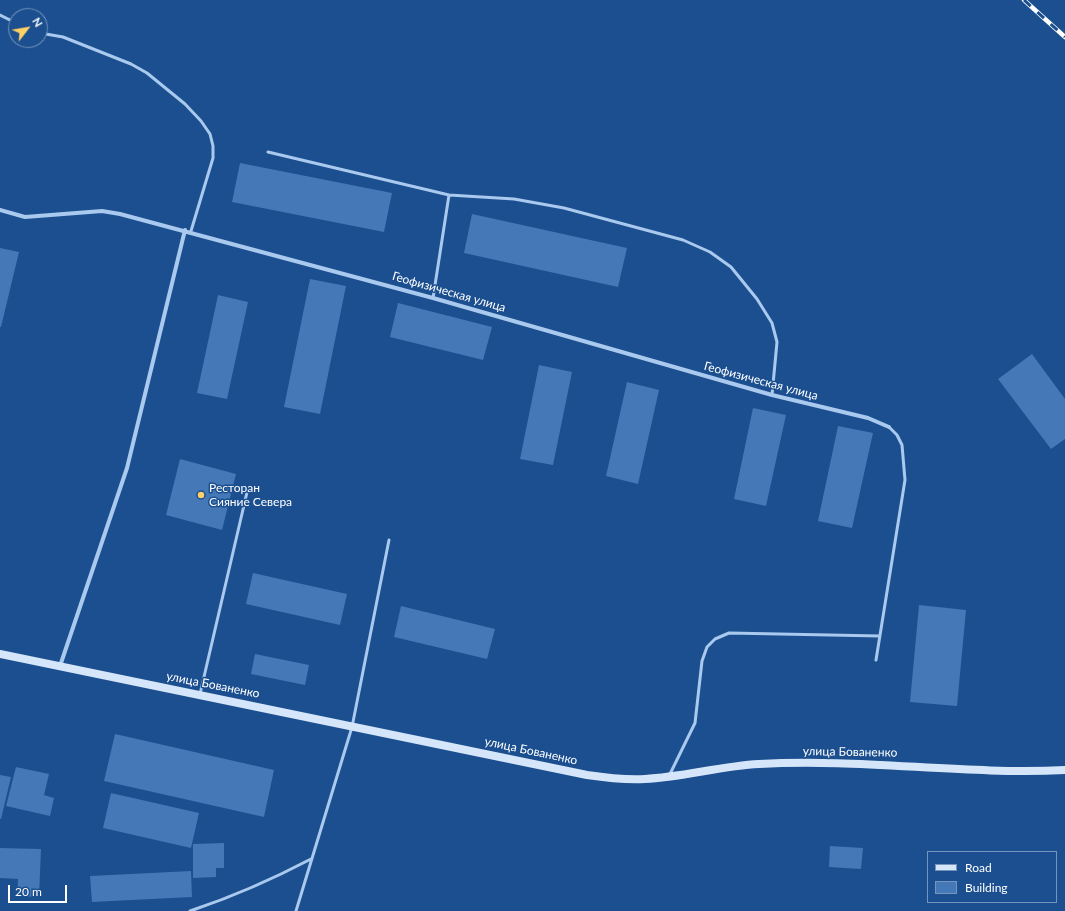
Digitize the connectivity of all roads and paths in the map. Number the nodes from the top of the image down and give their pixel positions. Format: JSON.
{"nodes":[{"id":1,"x":48,"y":34,"type":"edge"},
{"id":2,"x":268,"y":152,"type":"dead end"},
{"id":3,"x":449,"y":195,"type":"junction"},
{"id":4,"x":0,"y":210,"type":"edge"},
{"id":5,"x":184,"y":230,"type":"junction"},
{"id":6,"x":191,"y":232,"type":"junction"},
{"id":7,"x":433,"y":298,"type":"junction"},
{"id":8,"x":772,"y":395,"type":"junction"},
{"id":9,"x":889,"y":427,"type":"joint"},
{"id":10,"x":248,"y":488,"type":"dead end"},
{"id":11,"x":390,"y":540,"type":"dead end"},
{"id":12,"x":880,"y":636,"type":"junction"},
{"id":13,"x":0,"y":654,"type":"edge"},
{"id":14,"x":876,"y":660,"type":"dead end"},
{"id":15,"x":60,"y":666,"type":"junction"},
{"id":16,"x":200,"y":696,"type":"junction"},
{"id":17,"x":352,"y":727,"type":"junction"},
{"id":18,"x":1065,"y":770,"type":"edge"},
{"id":19,"x":668,"y":777,"type":"junction"},
{"id":20,"x":312,"y":859,"type":"junction"},
{"id":21,"x":190,"y":911,"type":"edge"},
{"id":22,"x":296,"y":911,"type":"edge"}],
"edges":[{"from":1,"to":6,"type":"lane"},
{"from":2,"to":3,"type":"lane"},
{"from":3,"to":7,"type":"lane"},
{"from":3,"to":8,"type":"lane"},
{"from":4,"to":5,"type":"street","name":"Геофизическая улица"},
{"from":5,"to":6,"type":"street","name":"Геофизическая улица"},
{"from":5,"to":15,"type":"street"},
{"from":6,"to":7,"type":"street","name":"Геофизическая улица"},
{"from":7,"to":8,"type":"street","name":"Геофизическая улица"},
{"from":8,"to":9,"type":"street","name":"Геофизическая улица"},
{"from":9,"to":12,"type":"lane"},
{"from":10,"to":16,"type":"lane"},
{"from":11,"to":17,"type":"lane"},
{"from":12,"to":14,"type":"lane"},
{"from":12,"to":19,"type":"lane"},
{"from":13,"to":15,"type":"street","name":"улица Бованенко"},
{"from":15,"to":16,"type":"street","name":"улица Бованенко"},
{"from":16,"to":17,"type":"street","name":"улица Бованенко"},
{"from":17,"to":19,"type":"street","name":"улица Бованенко"},
{"from":17,"to":20,"type":"lane"},
{"from":18,"to":19,"type":"street","name":"улица Бованенко"},
{"from":20,"to":21,"type":"lane"},
{"from":20,"to":22,"type":"lane"}]}
